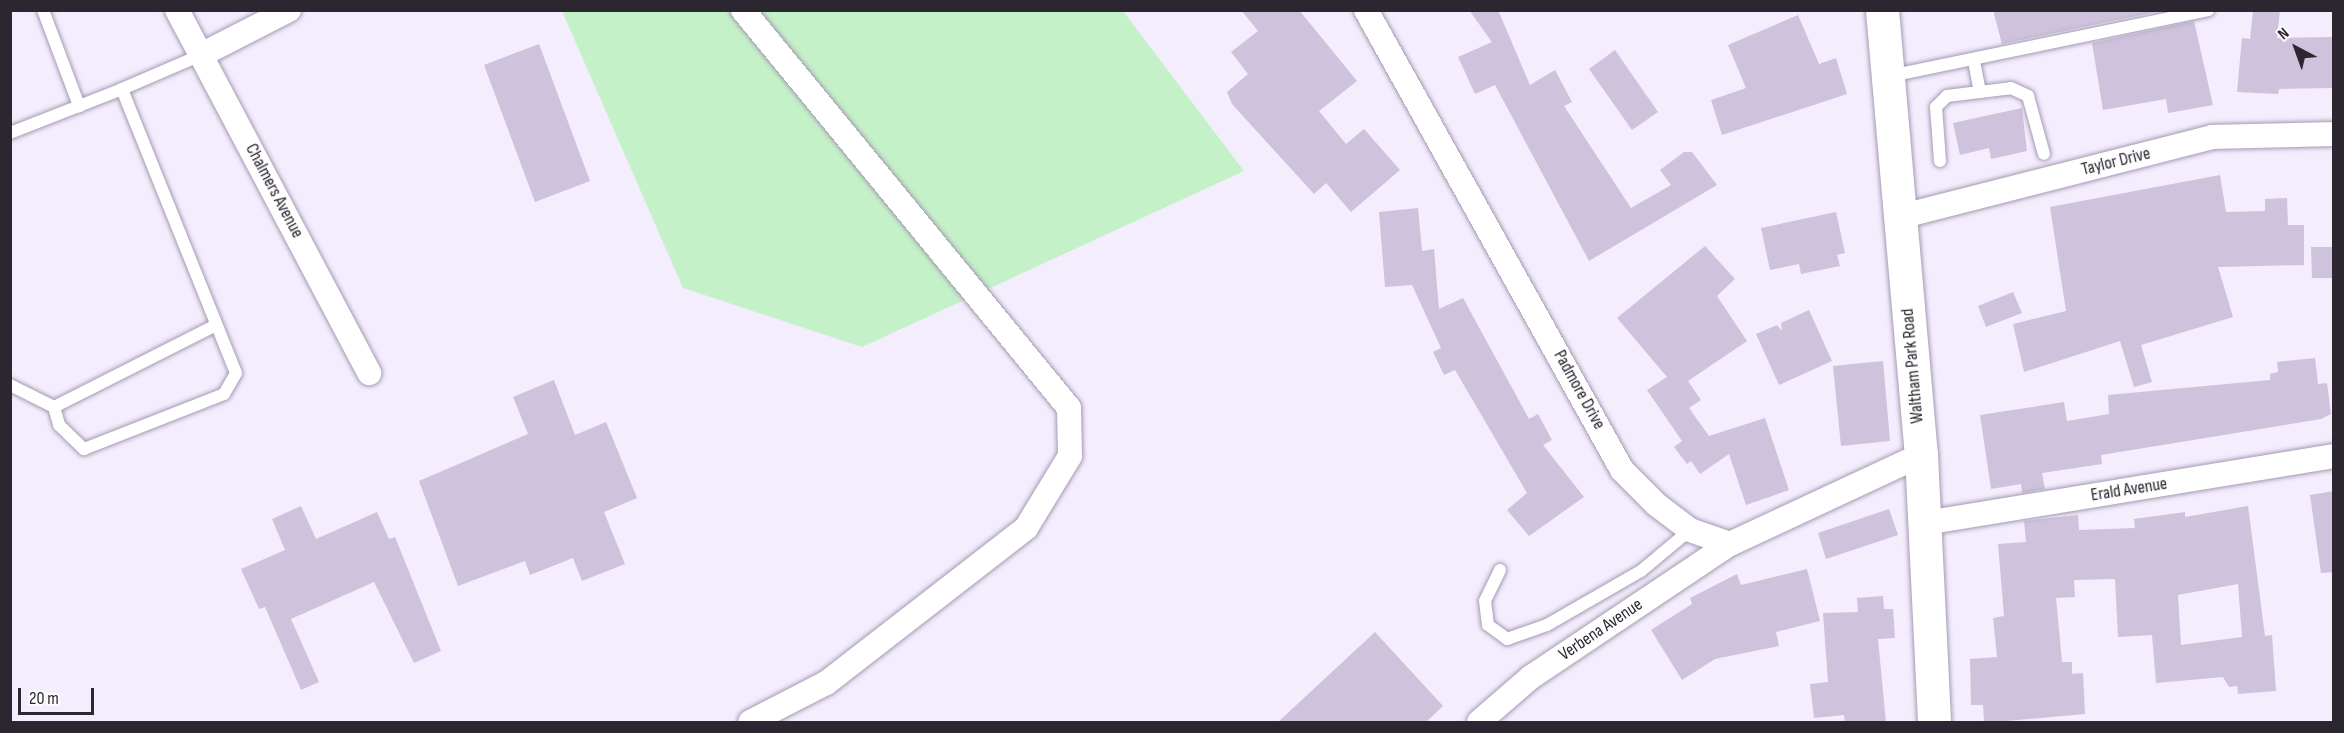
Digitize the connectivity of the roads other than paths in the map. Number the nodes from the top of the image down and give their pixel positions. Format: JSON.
{"nodes":[{"id":1,"x":43,"y":10,"type":"edge"},
{"id":2,"x":177,"y":10,"type":"edge"},
{"id":3,"x":289,"y":10,"type":"edge"},
{"id":4,"x":743,"y":10,"type":"edge"},
{"id":5,"x":1366,"y":10,"type":"edge"},
{"id":6,"x":1882,"y":10,"type":"edge"},
{"id":7,"x":2208,"y":10,"type":"edge"},
{"id":8,"x":201,"y":55,"type":"junction"},
{"id":9,"x":1974,"y":60,"type":"junction"},
{"id":10,"x":1888,"y":76,"type":"junction"},
{"id":11,"x":122,"y":89,"type":"junction"},
{"id":12,"x":1980,"y":92,"type":"junction"},
{"id":13,"x":79,"y":106,"type":"junction"},
{"id":14,"x":10,"y":133,"type":"edge"},
{"id":15,"x":2334,"y":134,"type":"edge"},
{"id":16,"x":2044,"y":154,"type":"dead end"},
{"id":17,"x":1940,"y":161,"type":"dead end"},
{"id":18,"x":1903,"y":216,"type":"junction"},
{"id":19,"x":216,"y":325,"type":"junction"},
{"id":20,"x":369,"y":373,"type":"dead end"},
{"id":21,"x":10,"y":385,"type":"edge"},
{"id":22,"x":54,"y":407,"type":"junction"},
{"id":23,"x":1921,"y":455,"type":"junction"},
{"id":24,"x":2334,"y":456,"type":"edge"},
{"id":25,"x":1924,"y":523,"type":"junction"},
{"id":26,"x":1690,"y":530,"type":"junction"},
{"id":27,"x":1730,"y":544,"type":"junction"},
{"id":28,"x":1500,"y":570,"type":"dead end"},
{"id":29,"x":750,"y":723,"type":"edge"},
{"id":30,"x":1479,"y":723,"type":"edge"},
{"id":31,"x":1934,"y":723,"type":"edge"}],
"edges":[{"from":1,"to":13,"type":"lane"},
{"from":2,"to":8,"type":"street","name":"Chalmers Avenue"},
{"from":3,"to":8,"type":"street"},
{"from":4,"to":29,"type":"street"},
{"from":5,"to":26,"type":"street","name":"Padmore Drive"},
{"from":6,"to":10,"type":"main road","name":"Waltham Park Road"},
{"from":7,"to":9,"type":"lane"},
{"from":8,"to":11,"type":"lane"},
{"from":8,"to":20,"type":"street","name":"Chalmers Avenue"},
{"from":9,"to":10,"type":"lane"},
{"from":9,"to":12,"type":"lane"},
{"from":10,"to":18,"type":"main road","name":"Waltham Park Road"},
{"from":11,"to":13,"type":"lane"},
{"from":11,"to":19,"type":"lane"},
{"from":12,"to":16,"type":"lane"},
{"from":12,"to":17,"type":"lane"},
{"from":13,"to":14,"type":"lane"},
{"from":15,"to":18,"type":"street","name":"Taylor Drive"},
{"from":18,"to":23,"type":"main road","name":"Waltham Park Road"},
{"from":19,"to":22,"type":"lane"},
{"from":19,"to":22,"type":"lane"},
{"from":21,"to":22,"type":"lane"},
{"from":23,"to":25,"type":"main road","name":"Waltham Park Road"},
{"from":23,"to":27,"type":"street"},
{"from":24,"to":25,"type":"street","name":"Erald Avenue"},
{"from":25,"to":31,"type":"main road","name":"Waltham Park Road"},
{"from":26,"to":27,"type":"street","name":"Padmore Drive"},
{"from":26,"to":28,"type":"lane"},
{"from":27,"to":30,"type":"street","name":"Verbena Avenue"}]}
